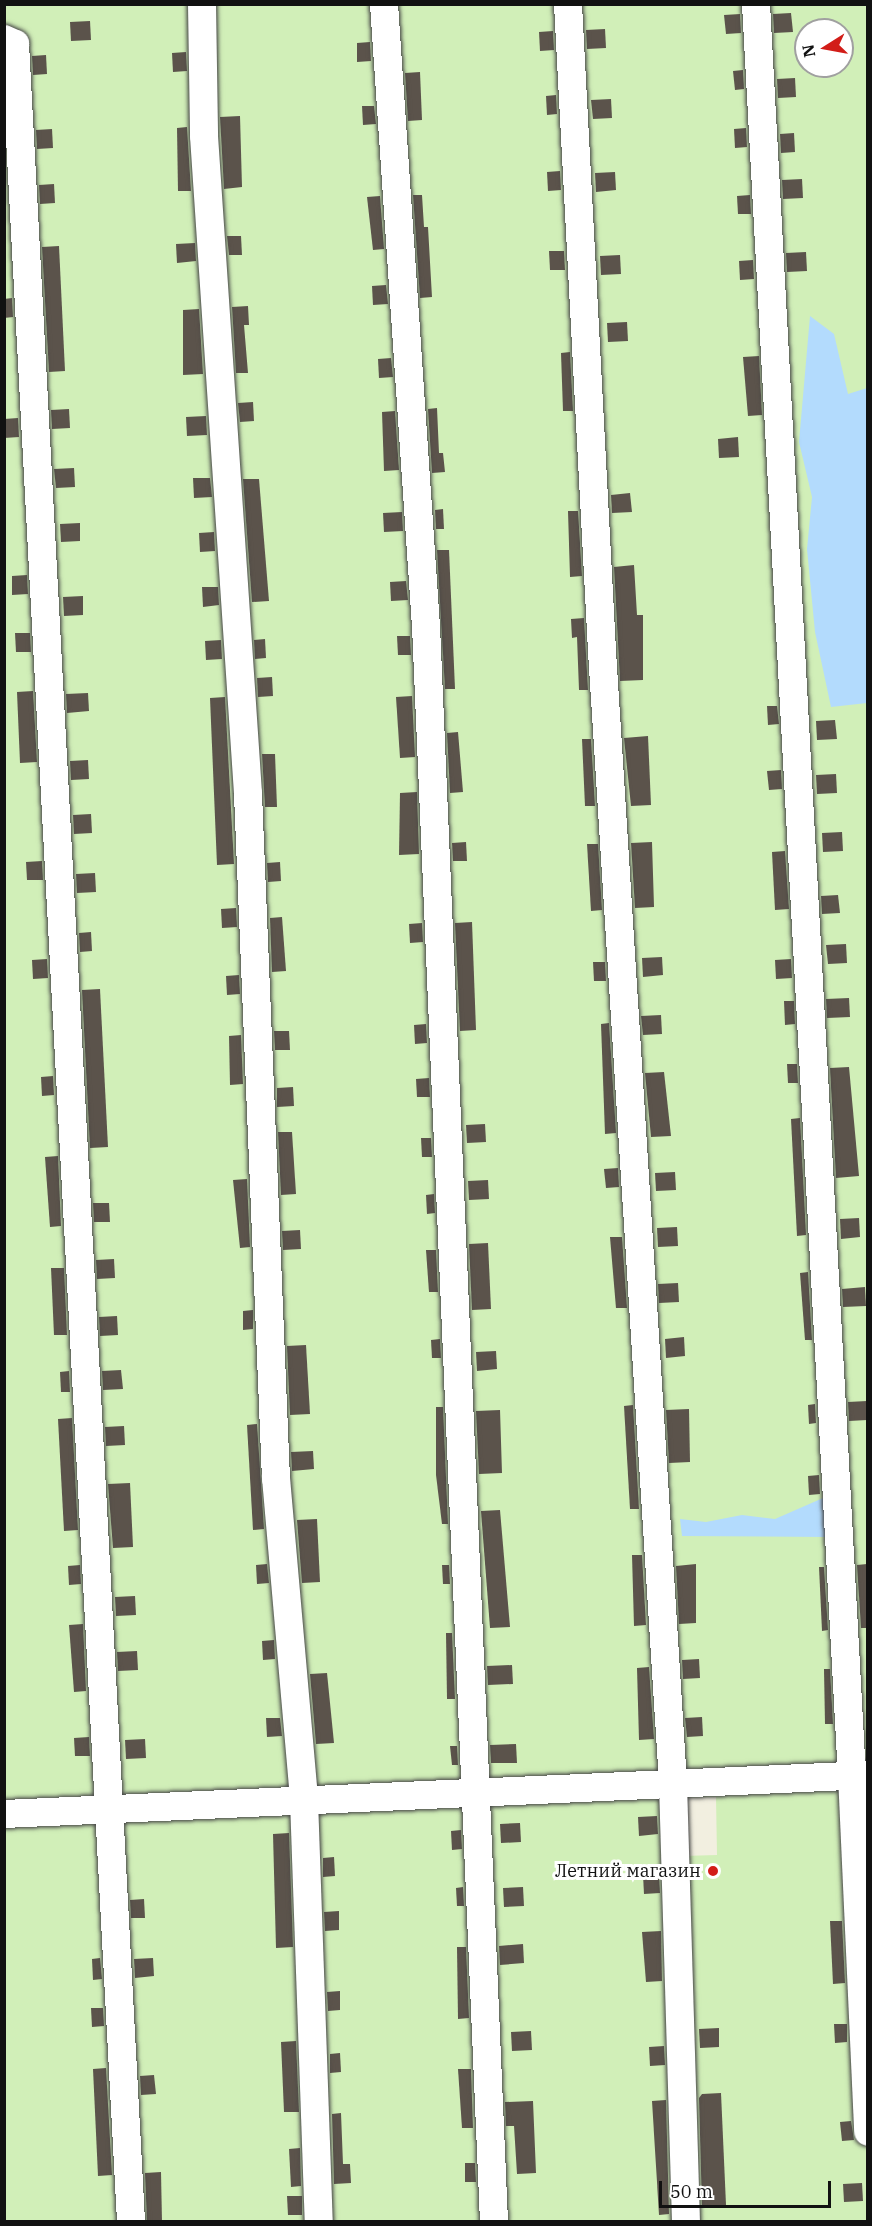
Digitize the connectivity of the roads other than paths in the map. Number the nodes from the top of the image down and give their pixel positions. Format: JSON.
{"nodes":[{"id":1,"x":202,"y":4,"type":"edge"},
{"id":2,"x":384,"y":4,"type":"edge"},
{"id":3,"x":568,"y":4,"type":"edge"},
{"id":4,"x":756,"y":4,"type":"edge"},
{"id":5,"x":4,"y":39,"type":"edge"},
{"id":6,"x":860,"y":1775,"type":"edge"},
{"id":7,"x":673,"y":1784,"type":"junction"},
{"id":8,"x":478,"y":1792,"type":"junction"},
{"id":9,"x":304,"y":1800,"type":"junction"},
{"id":10,"x":111,"y":1809,"type":"junction"},
{"id":11,"x":4,"y":1814,"type":"edge"},
{"id":12,"x":867,"y":2132,"type":"edge"},
{"id":13,"x":131,"y":2222,"type":"edge"},
{"id":14,"x":319,"y":2222,"type":"edge"},
{"id":15,"x":494,"y":2222,"type":"edge"},
{"id":16,"x":686,"y":2222,"type":"edge"}],
"edges":[{"from":1,"to":9,"type":"street"},
{"from":2,"to":8,"type":"street"},
{"from":3,"to":7,"type":"street"},
{"from":4,"to":6,"type":"street"},
{"from":5,"to":10,"type":"street"},
{"from":6,"to":7,"type":"street"},
{"from":6,"to":12,"type":"street"},
{"from":7,"to":8,"type":"street"},
{"from":7,"to":16,"type":"street"},
{"from":8,"to":9,"type":"street"},
{"from":8,"to":15,"type":"street"},
{"from":9,"to":10,"type":"street"},
{"from":9,"to":14,"type":"street"},
{"from":10,"to":11,"type":"street"},
{"from":10,"to":13,"type":"street"}]}
